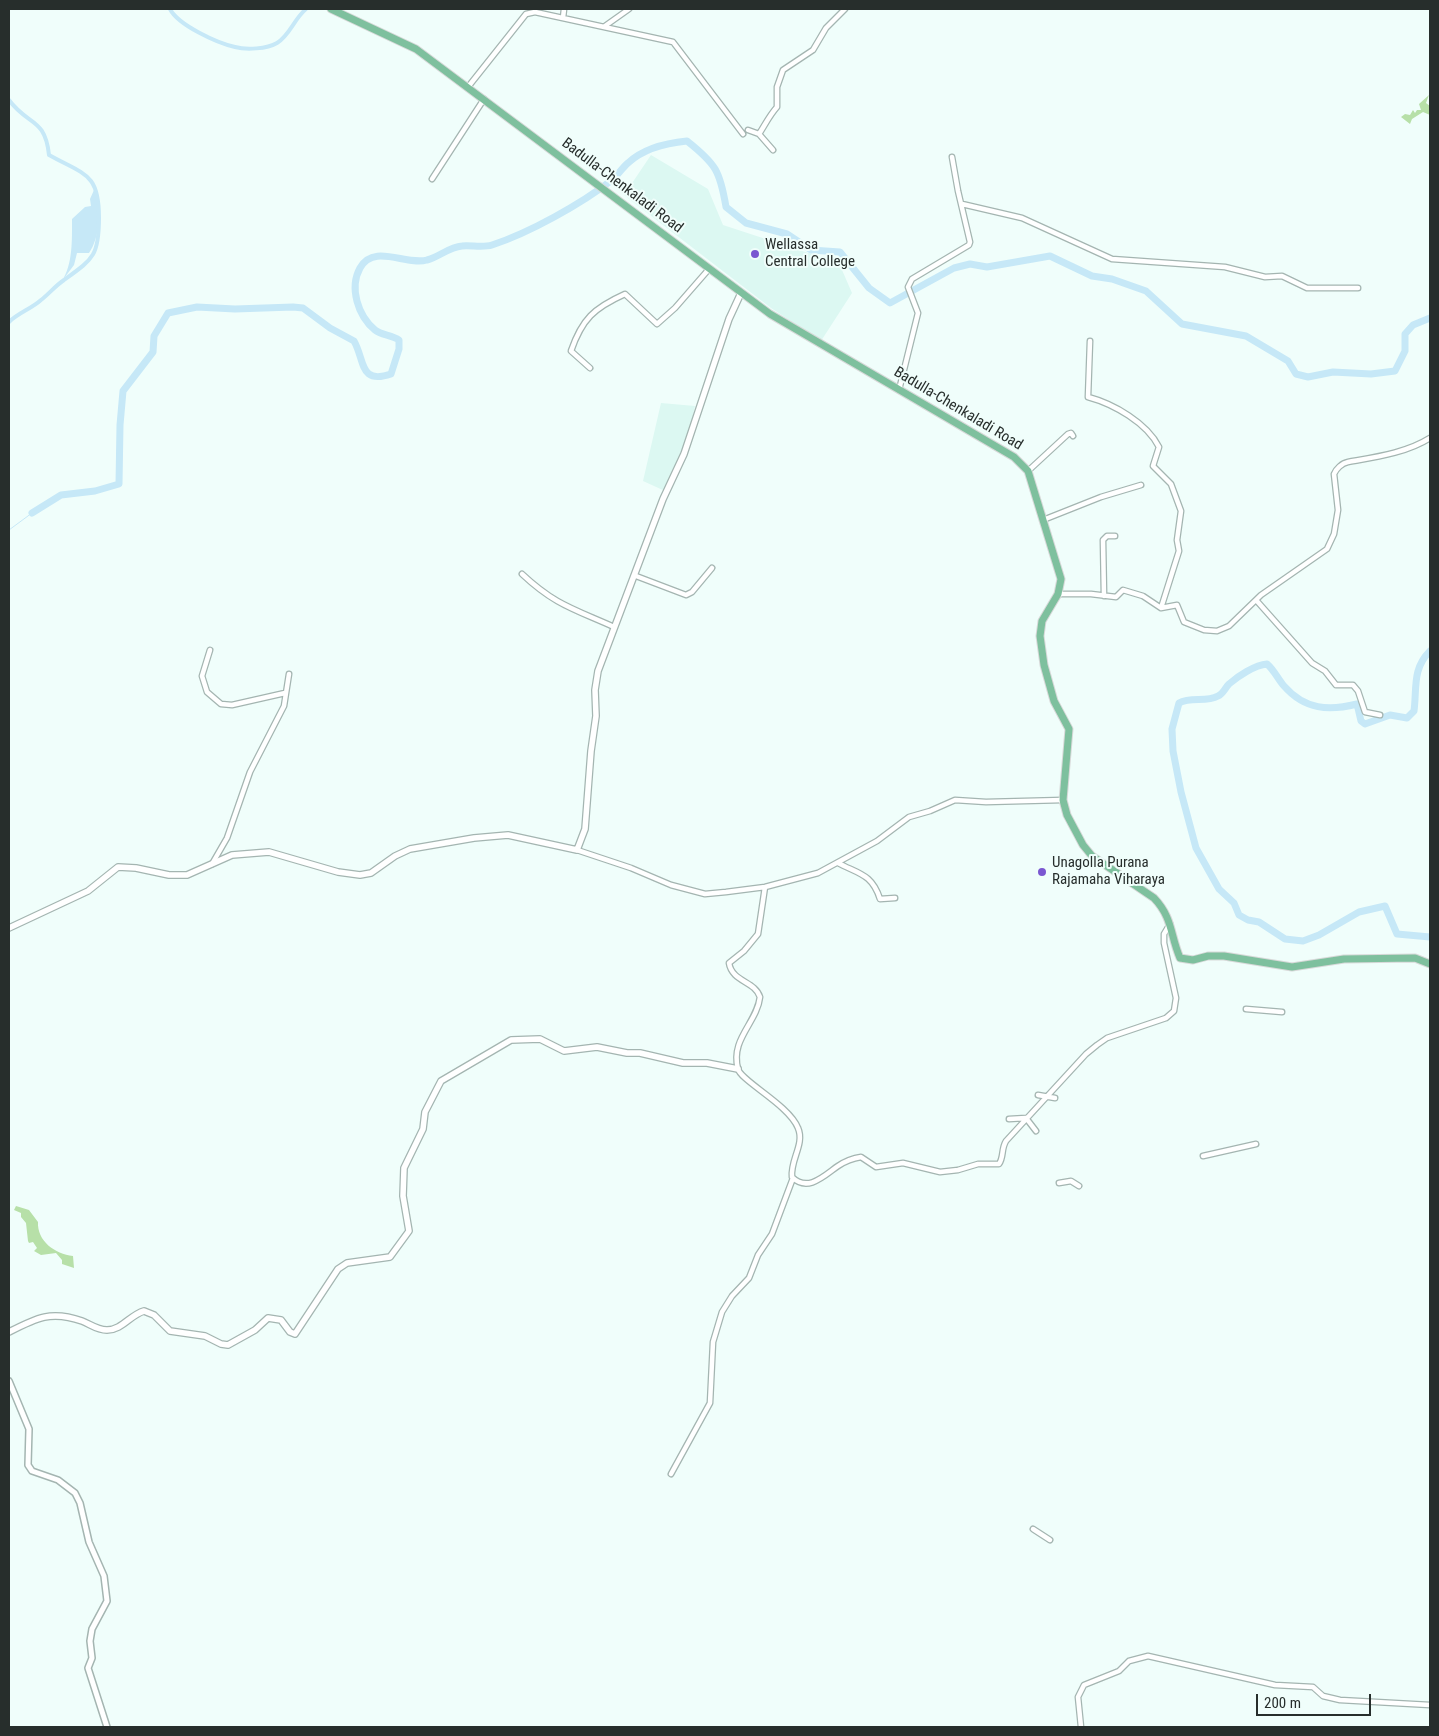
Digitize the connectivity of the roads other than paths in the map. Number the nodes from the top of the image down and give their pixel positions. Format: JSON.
{"nodes":[{"id":1,"x":331,"y":9,"type":"edge"},
{"id":2,"x":564,"y":9,"type":"edge"},
{"id":3,"x":630,"y":9,"type":"edge"},
{"id":4,"x":845,"y":9,"type":"edge"},
{"id":5,"x":563,"y":18,"type":"junction"},
{"id":6,"x":605,"y":26,"type":"junction"},
{"id":7,"x":468,"y":88,"type":"junction"},
{"id":8,"x":484,"y":99,"type":"junction"},
{"id":9,"x":748,"y":130,"type":"dead end"},
{"id":10,"x":743,"y":134,"type":"dead end"},
{"id":11,"x":759,"y":134,"type":"junction"},
{"id":12,"x":773,"y":150,"type":"dead end"},
{"id":13,"x":952,"y":157,"type":"dead end"},
{"id":14,"x":432,"y":179,"type":"dead end"},
{"id":15,"x":962,"y":204,"type":"junction"},
{"id":16,"x":709,"y":268,"type":"junction"},
{"id":17,"x":1358,"y":288,"type":"dead end"},
{"id":18,"x":741,"y":293,"type":"junction"},
{"id":19,"x":1090,"y":341,"type":"dead end"},
{"id":20,"x":590,"y":368,"type":"dead end"},
{"id":21,"x":899,"y":390,"type":"junction"},
{"id":22,"x":1073,"y":436,"type":"dead end"},
{"id":23,"x":1430,"y":438,"type":"edge"},
{"id":24,"x":1028,"y":471,"type":"junction"},
{"id":25,"x":1141,"y":485,"type":"dead end"},
{"id":26,"x":1043,"y":520,"type":"junction"},
{"id":27,"x":1115,"y":536,"type":"dead end"},
{"id":28,"x":712,"y":568,"type":"dead end"},
{"id":29,"x":522,"y":574,"type":"dead end"},
{"id":30,"x":636,"y":576,"type":"junction"},
{"id":31,"x":1058,"y":594,"type":"junction"},
{"id":32,"x":1104,"y":596,"type":"junction"},
{"id":33,"x":1256,"y":600,"type":"junction"},
{"id":34,"x":1161,"y":608,"type":"junction"},
{"id":35,"x":614,"y":627,"type":"junction"},
{"id":36,"x":210,"y":650,"type":"dead end"},
{"id":37,"x":289,"y":674,"type":"dead end"},
{"id":38,"x":286,"y":693,"type":"junction"},
{"id":39,"x":1380,"y":715,"type":"dead end"},
{"id":40,"x":1063,"y":800,"type":"junction"},
{"id":41,"x":577,"y":850,"type":"junction"},
{"id":42,"x":838,"y":863,"type":"junction"},
{"id":43,"x":212,"y":866,"type":"junction"},
{"id":44,"x":765,"y":887,"type":"junction"},
{"id":45,"x":894,"y":898,"type":"dead end"},
{"id":46,"x":1171,"y":923,"type":"junction"},
{"id":47,"x":9,"y":928,"type":"edge"},
{"id":48,"x":1430,"y":964,"type":"edge"},
{"id":49,"x":1246,"y":1009,"type":"dead end"},
{"id":50,"x":1282,"y":1012,"type":"dead end"},
{"id":51,"x":738,"y":1069,"type":"junction"},
{"id":52,"x":1038,"y":1095,"type":"dead end"},
{"id":53,"x":1048,"y":1096,"type":"junction"},
{"id":54,"x":1056,"y":1098,"type":"dead end"},
{"id":55,"x":1026,"y":1118,"type":"junction"},
{"id":56,"x":1009,"y":1119,"type":"dead end"},
{"id":57,"x":1036,"y":1131,"type":"dead end"},
{"id":58,"x":1256,"y":1144,"type":"dead end"},
{"id":59,"x":1203,"y":1156,"type":"dead end"},
{"id":60,"x":794,"y":1178,"type":"junction"},
{"id":61,"x":1059,"y":1182,"type":"dead end"},
{"id":62,"x":1080,"y":1186,"type":"dead end"},
{"id":63,"x":9,"y":1332,"type":"edge"},
{"id":64,"x":9,"y":1381,"type":"edge"},
{"id":65,"x":671,"y":1474,"type":"dead end"},
{"id":66,"x":1033,"y":1529,"type":"dead end"},
{"id":67,"x":1050,"y":1540,"type":"dead end"},
{"id":68,"x":1430,"y":1704,"type":"edge"},
{"id":69,"x":106,"y":1727,"type":"edge"},
{"id":70,"x":1081,"y":1727,"type":"edge"}],
"edges":[{"from":1,"to":7,"type":"highway","name":"Badulla-Chenkaladi Road"},
{"from":2,"to":5,"type":"street"},
{"from":3,"to":6,"type":"street"},
{"from":4,"to":11,"type":"street"},
{"from":5,"to":6,"type":"street"},
{"from":5,"to":7,"type":"street"},
{"from":6,"to":10,"type":"street"},
{"from":7,"to":8,"type":"highway","name":"Badulla-Chenkaladi Road"},
{"from":8,"to":14,"type":"street"},
{"from":8,"to":16,"type":"highway","name":"Badulla-Chenkaladi Road"},
{"from":9,"to":11,"type":"street"},
{"from":11,"to":12,"type":"street"},
{"from":13,"to":15,"type":"street"},
{"from":15,"to":17,"type":"street"},
{"from":15,"to":21,"type":"street"},
{"from":16,"to":18,"type":"highway","name":"Badulla-Chenkaladi Road"},
{"from":16,"to":20,"type":"street"},
{"from":18,"to":21,"type":"highway","name":"Badulla-Chenkaladi Road"},
{"from":18,"to":30,"type":"main road"},
{"from":19,"to":34,"type":"street"},
{"from":21,"to":24,"type":"highway","name":"Badulla-Chenkaladi Road"},
{"from":22,"to":24,"type":"street"},
{"from":23,"to":33,"type":"street"},
{"from":24,"to":26,"type":"highway","name":"Badulla-Chenkaladi Road"},
{"from":25,"to":26,"type":"street"},
{"from":26,"to":31,"type":"highway","name":"Badulla-Chenkaladi Road"},
{"from":27,"to":32,"type":"street"},
{"from":28,"to":30,"type":"street"},
{"from":29,"to":35,"type":"street"},
{"from":30,"to":35,"type":"main road"},
{"from":31,"to":32,"type":"street"},
{"from":31,"to":40,"type":"highway"},
{"from":32,"to":34,"type":"street"},
{"from":33,"to":34,"type":"street"},
{"from":33,"to":39,"type":"street"},
{"from":35,"to":41,"type":"main road"},
{"from":36,"to":38,"type":"street"},
{"from":37,"to":38,"type":"street"},
{"from":38,"to":43,"type":"street"},
{"from":40,"to":42,"type":"street"},
{"from":40,"to":46,"type":"highway"},
{"from":41,"to":43,"type":"main road"},
{"from":41,"to":44,"type":"street"},
{"from":42,"to":44,"type":"street"},
{"from":42,"to":45,"type":"street"},
{"from":43,"to":47,"type":"main road"},
{"from":44,"to":51,"type":"street"},
{"from":46,"to":48,"type":"highway"},
{"from":46,"to":53,"type":"street"},
{"from":49,"to":50,"type":"street"},
{"from":51,"to":60,"type":"street"},
{"from":51,"to":63,"type":"main road"},
{"from":52,"to":53,"type":"street"},
{"from":53,"to":54,"type":"street"},
{"from":53,"to":55,"type":"street"},
{"from":55,"to":56,"type":"street"},
{"from":55,"to":57,"type":"street"},
{"from":55,"to":60,"type":"street"},
{"from":58,"to":59,"type":"street"},
{"from":60,"to":65,"type":"street"},
{"from":61,"to":62,"type":"street"},
{"from":64,"to":69,"type":"street"},
{"from":66,"to":67,"type":"street"},
{"from":68,"to":70,"type":"street"}]}
